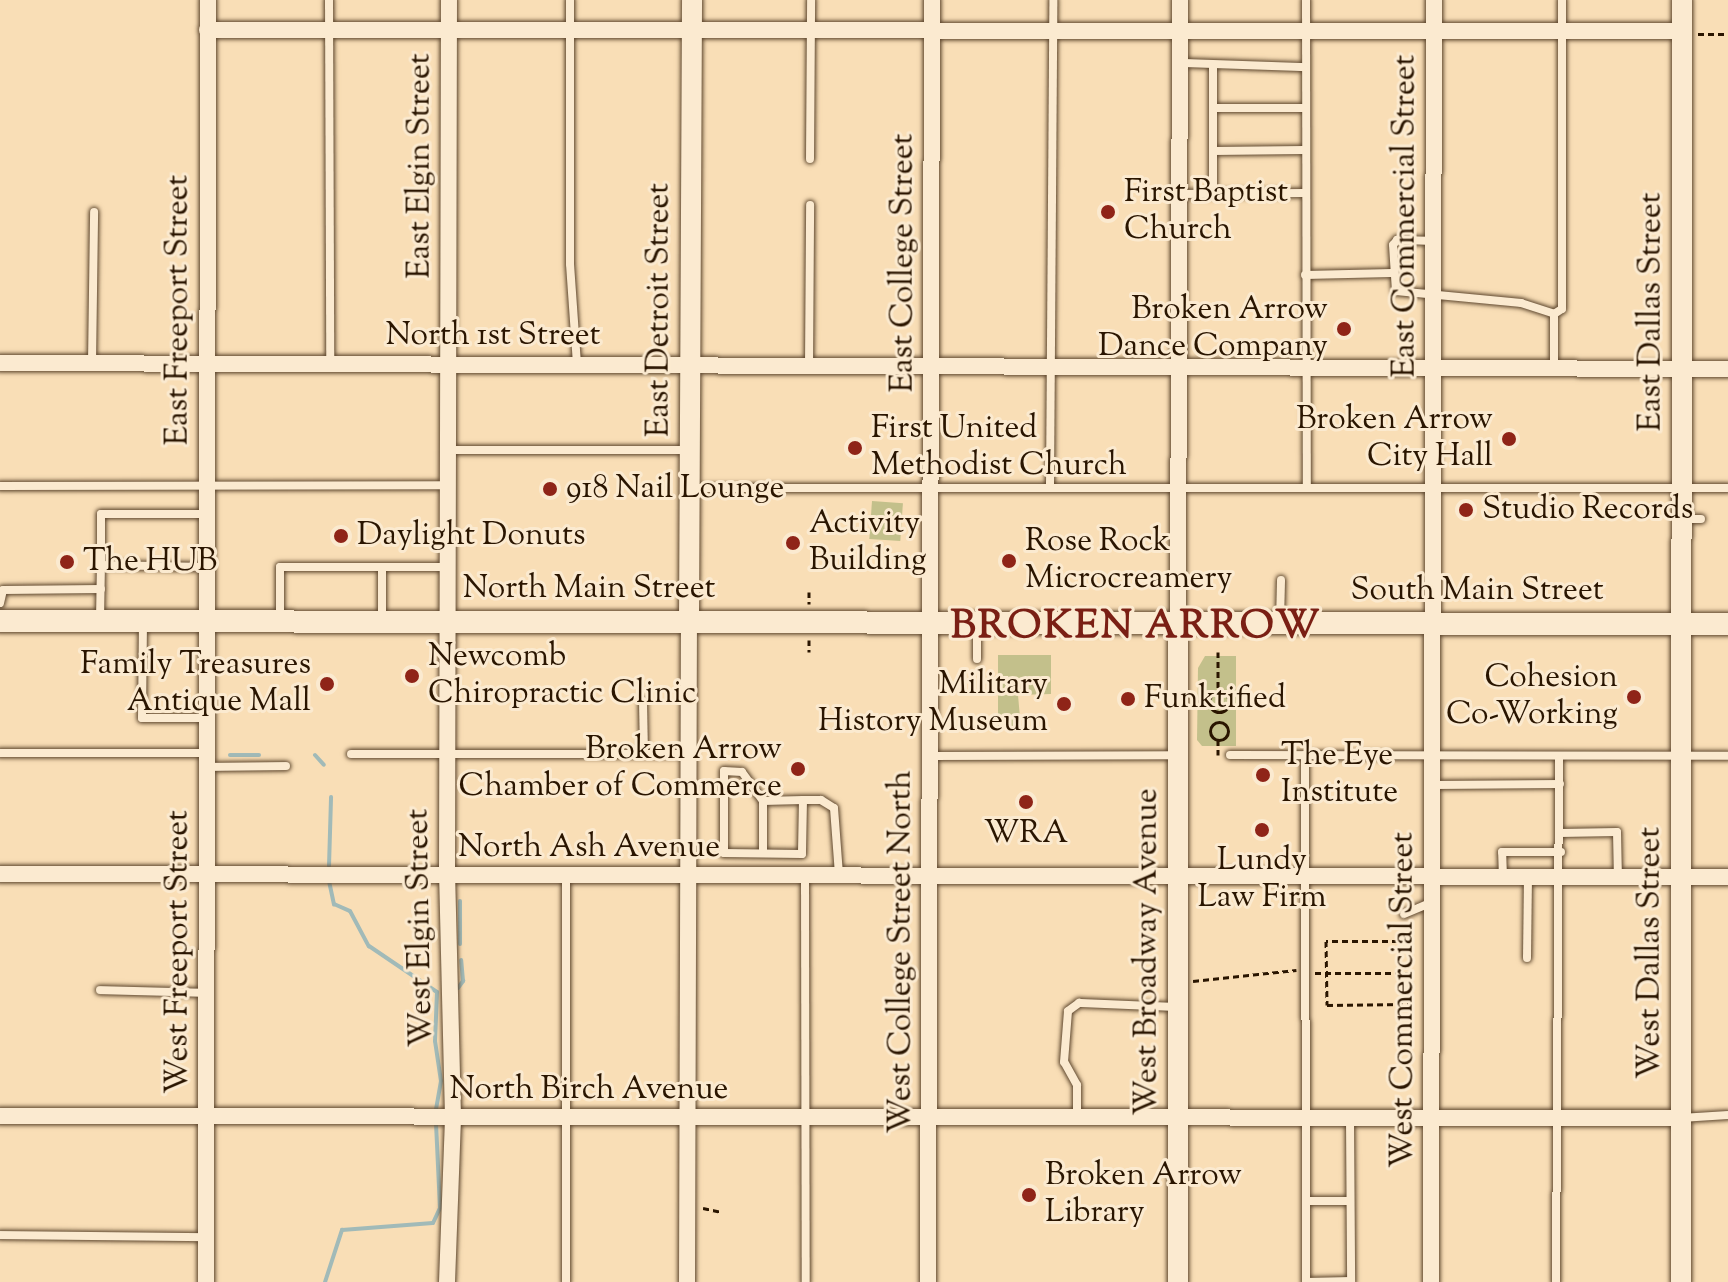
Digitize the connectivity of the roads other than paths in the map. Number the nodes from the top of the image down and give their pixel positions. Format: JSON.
{"nodes":[{"id":1,"x":208,"y":0,"type":"edge"},
{"id":2,"x":329,"y":0,"type":"edge"},
{"id":3,"x":449,"y":0,"type":"edge"},
{"id":4,"x":570,"y":0,"type":"edge"},
{"id":5,"x":692,"y":0,"type":"edge"},
{"id":6,"x":811,"y":0,"type":"edge"},
{"id":7,"x":932,"y":0,"type":"edge"},
{"id":8,"x":1053,"y":0,"type":"edge"},
{"id":9,"x":1180,"y":0,"type":"edge"},
{"id":10,"x":1306,"y":0,"type":"edge"},
{"id":11,"x":1434,"y":0,"type":"edge"},
{"id":12,"x":1562,"y":0,"type":"edge"},
{"id":13,"x":1682,"y":0,"type":"edge"},
{"id":14,"x":1053,"y":28,"type":"junction"},
{"id":15,"x":449,"y":29,"type":"junction"},
{"id":16,"x":692,"y":29,"type":"junction"},
{"id":17,"x":932,"y":29,"type":"junction"},
{"id":18,"x":1180,"y":29,"type":"junction"},
{"id":19,"x":1434,"y":29,"type":"junction"},
{"id":20,"x":207,"y":30,"type":"junction"},
{"id":21,"x":329,"y":30,"type":"junction"},
{"id":22,"x":570,"y":30,"type":"junction"},
{"id":23,"x":811,"y":30,"type":"junction"},
{"id":24,"x":1307,"y":30,"type":"junction"},
{"id":25,"x":1562,"y":30,"type":"junction"},
{"id":26,"x":1682,"y":31,"type":"junction"},
{"id":27,"x":1180,"y":63,"type":"junction"},
{"id":28,"x":1213,"y":67,"type":"junction"},
{"id":29,"x":1304,"y":67,"type":"junction"},
{"id":30,"x":1213,"y":108,"type":"junction"},
{"id":31,"x":1304,"y":108,"type":"junction"},
{"id":32,"x":1304,"y":150,"type":"junction"},
{"id":33,"x":1213,"y":151,"type":"junction"},
{"id":34,"x":810,"y":159,"type":"dead end"},
{"id":35,"x":1213,"y":193,"type":"junction"},
{"id":36,"x":1304,"y":193,"type":"junction"},
{"id":37,"x":1179,"y":194,"type":"junction"},
{"id":38,"x":810,"y":205,"type":"dead end"},
{"id":39,"x":94,"y":212,"type":"dead end"},
{"id":40,"x":1434,"y":241,"type":"junction"},
{"id":41,"x":1392,"y":273,"type":"junction"},
{"id":42,"x":1305,"y":275,"type":"junction"},
{"id":43,"x":1434,"y":294,"type":"junction"},
{"id":44,"x":1554,"y":314,"type":"junction"},
{"id":45,"x":0,"y":363,"type":"edge"},
{"id":46,"x":92,"y":363,"type":"junction"},
{"id":47,"x":207,"y":363,"type":"junction"},
{"id":48,"x":330,"y":364,"type":"junction"},
{"id":49,"x":449,"y":364,"type":"junction"},
{"id":50,"x":577,"y":364,"type":"junction"},
{"id":51,"x":689,"y":365,"type":"junction"},
{"id":52,"x":1554,"y":365,"type":"junction"},
{"id":53,"x":1682,"y":366,"type":"junction"},
{"id":54,"x":809,"y":367,"type":"junction"},
{"id":55,"x":932,"y":367,"type":"junction"},
{"id":56,"x":1049,"y":367,"type":"junction"},
{"id":57,"x":1178,"y":367,"type":"junction"},
{"id":58,"x":1433,"y":367,"type":"junction"},
{"id":59,"x":1306,"y":369,"type":"junction"},
{"id":60,"x":1728,"y":369,"type":"edge"},
{"id":61,"x":449,"y":450,"type":"junction"},
{"id":62,"x":689,"y":450,"type":"junction"},
{"id":63,"x":449,"y":485,"type":"junction"},
{"id":64,"x":0,"y":486,"type":"edge"},
{"id":65,"x":207,"y":486,"type":"junction"},
{"id":66,"x":1050,"y":486,"type":"junction"},
{"id":67,"x":931,"y":487,"type":"junction"},
{"id":68,"x":689,"y":488,"type":"junction"},
{"id":69,"x":1178,"y":488,"type":"junction"},
{"id":70,"x":1307,"y":488,"type":"junction"},
{"id":71,"x":1682,"y":488,"type":"junction"},
{"id":72,"x":1728,"y":488,"type":"edge"},
{"id":73,"x":1433,"y":490,"type":"junction"},
{"id":74,"x":207,"y":514,"type":"junction"},
{"id":75,"x":101,"y":565,"type":"junction"},
{"id":76,"x":207,"y":567,"type":"junction"},
{"id":77,"x":382,"y":567,"type":"junction"},
{"id":78,"x":449,"y":567,"type":"junction"},
{"id":79,"x":1281,"y":580,"type":"dead end"},
{"id":80,"x":101,"y":589,"type":"junction"},
{"id":81,"x":0,"y":603,"type":"edge"},
{"id":82,"x":0,"y":621,"type":"edge"},
{"id":83,"x":100,"y":621,"type":"junction"},
{"id":84,"x":143,"y":621,"type":"junction"},
{"id":85,"x":205,"y":621,"type":"junction"},
{"id":86,"x":280,"y":621,"type":"junction"},
{"id":87,"x":382,"y":621,"type":"junction"},
{"id":88,"x":449,"y":621,"type":"junction"},
{"id":89,"x":689,"y":621,"type":"junction"},
{"id":90,"x":977,"y":621,"type":"junction"},
{"id":91,"x":931,"y":622,"type":"junction"},
{"id":92,"x":1178,"y":622,"type":"junction"},
{"id":93,"x":1280,"y":622,"type":"junction"},
{"id":94,"x":1433,"y":623,"type":"junction"},
{"id":95,"x":1681,"y":624,"type":"junction"},
{"id":96,"x":1728,"y":624,"type":"edge"},
{"id":97,"x":977,"y":659,"type":"dead end"},
{"id":98,"x":643,"y":701,"type":"dead end"},
{"id":99,"x":205,"y":718,"type":"junction"},
{"id":100,"x":0,"y":753,"type":"edge"},
{"id":101,"x":447,"y":753,"type":"junction"},
{"id":102,"x":351,"y":754,"type":"dead end"},
{"id":103,"x":644,"y":754,"type":"junction"},
{"id":104,"x":689,"y":754,"type":"junction"},
{"id":105,"x":1178,"y":755,"type":"junction"},
{"id":106,"x":1230,"y":755,"type":"dead end"},
{"id":107,"x":1305,"y":755,"type":"junction"},
{"id":108,"x":931,"y":756,"type":"junction"},
{"id":109,"x":1728,"y":756,"type":"edge"},
{"id":110,"x":1433,"y":757,"type":"junction"},
{"id":111,"x":1681,"y":757,"type":"junction"},
{"id":112,"x":1559,"y":759,"type":"junction"},
{"id":113,"x":205,"y":760,"type":"junction"},
{"id":114,"x":286,"y":766,"type":"dead end"},
{"id":115,"x":1560,"y":784,"type":"junction"},
{"id":116,"x":1434,"y":785,"type":"junction"},
{"id":117,"x":803,"y":800,"type":"junction"},
{"id":118,"x":763,"y":801,"type":"junction"},
{"id":119,"x":1560,"y":833,"type":"junction"},
{"id":120,"x":1561,"y":852,"type":"junction"},
{"id":121,"x":763,"y":853,"type":"junction"},
{"id":122,"x":0,"y":874,"type":"edge"},
{"id":123,"x":207,"y":875,"type":"junction"},
{"id":124,"x":447,"y":875,"type":"junction"},
{"id":125,"x":566,"y":875,"type":"junction"},
{"id":126,"x":688,"y":876,"type":"junction"},
{"id":127,"x":805,"y":876,"type":"junction"},
{"id":128,"x":839,"y":876,"type":"junction"},
{"id":129,"x":929,"y":876,"type":"junction"},
{"id":130,"x":1178,"y":876,"type":"junction"},
{"id":131,"x":1305,"y":877,"type":"junction"},
{"id":132,"x":1433,"y":877,"type":"junction"},
{"id":133,"x":1503,"y":877,"type":"junction"},
{"id":134,"x":1528,"y":877,"type":"junction"},
{"id":135,"x":1560,"y":877,"type":"junction"},
{"id":136,"x":1681,"y":877,"type":"junction"},
{"id":137,"x":1728,"y":877,"type":"edge"},
{"id":138,"x":1618,"y":878,"type":"junction"},
{"id":139,"x":1433,"y":902,"type":"junction"},
{"id":140,"x":1404,"y":914,"type":"dead end"},
{"id":141,"x":1527,"y":958,"type":"dead end"},
{"id":142,"x":100,"y":990,"type":"dead end"},
{"id":143,"x":208,"y":993,"type":"junction"},
{"id":144,"x":1178,"y":1007,"type":"junction"},
{"id":145,"x":1728,"y":1115,"type":"edge"},
{"id":146,"x":0,"y":1116,"type":"edge"},
{"id":147,"x":566,"y":1117,"type":"junction"},
{"id":148,"x":1077,"y":1117,"type":"junction"},
{"id":149,"x":208,"y":1118,"type":"junction"},
{"id":150,"x":447,"y":1118,"type":"junction"},
{"id":151,"x":688,"y":1118,"type":"junction"},
{"id":152,"x":806,"y":1118,"type":"junction"},
{"id":153,"x":930,"y":1118,"type":"junction"},
{"id":154,"x":1178,"y":1118,"type":"junction"},
{"id":155,"x":1432,"y":1118,"type":"junction"},
{"id":156,"x":1558,"y":1118,"type":"junction"},
{"id":157,"x":1680,"y":1118,"type":"junction"},
{"id":158,"x":1350,"y":1119,"type":"junction"},
{"id":159,"x":1304,"y":1120,"type":"junction"},
{"id":160,"x":1306,"y":1201,"type":"junction"},
{"id":161,"x":1350,"y":1201,"type":"junction"},
{"id":162,"x":0,"y":1235,"type":"edge"},
{"id":163,"x":207,"y":1237,"type":"junction"},
{"id":164,"x":206,"y":1282,"type":"edge"},
{"id":165,"x":447,"y":1282,"type":"edge"},
{"id":166,"x":566,"y":1282,"type":"edge"},
{"id":167,"x":687,"y":1282,"type":"edge"},
{"id":168,"x":806,"y":1282,"type":"edge"},
{"id":169,"x":928,"y":1282,"type":"edge"},
{"id":170,"x":1178,"y":1282,"type":"edge"},
{"id":171,"x":1306,"y":1282,"type":"edge"},
{"id":172,"x":1351,"y":1282,"type":"edge"},
{"id":173,"x":1431,"y":1282,"type":"edge"},
{"id":174,"x":1556,"y":1282,"type":"edge"},
{"id":175,"x":1681,"y":1282,"type":"edge"}],
"edges":[{"from":1,"to":20,"type":"street","name":"East Freeport Street"},
{"from":2,"to":21,"type":"lane"},
{"from":3,"to":15,"type":"street","name":"East Elgin Street"},
{"from":4,"to":22,"type":"lane"},
{"from":5,"to":16,"type":"street","name":"East Detroit Street"},
{"from":6,"to":23,"type":"lane"},
{"from":7,"to":17,"type":"street","name":"East College Street"},
{"from":8,"to":14,"type":"lane"},
{"from":9,"to":18,"type":"street"},
{"from":10,"to":24,"type":"lane"},
{"from":11,"to":19,"type":"street","name":"East Commercial Street"},
{"from":12,"to":25,"type":"lane"},
{"from":13,"to":26,"type":"street","name":"East Dallas Street"},
{"from":14,"to":17,"type":"street"},
{"from":14,"to":18,"type":"street"},
{"from":14,"to":56,"type":"lane"},
{"from":15,"to":21,"type":"street"},
{"from":15,"to":22,"type":"street"},
{"from":15,"to":49,"type":"street","name":"East Elgin Street"},
{"from":16,"to":22,"type":"street"},
{"from":16,"to":23,"type":"street"},
{"from":16,"to":51,"type":"street","name":"East Detroit Street"},
{"from":17,"to":23,"type":"street"},
{"from":17,"to":55,"type":"street","name":"East College Street"},
{"from":18,"to":24,"type":"street"},
{"from":18,"to":27,"type":"street"},
{"from":19,"to":24,"type":"street"},
{"from":19,"to":25,"type":"street"},
{"from":19,"to":40,"type":"street","name":"East Commercial Street"},
{"from":20,"to":21,"type":"street"},
{"from":20,"to":47,"type":"street","name":"East Freeport Street"},
{"from":21,"to":48,"type":"lane"},
{"from":22,"to":50,"type":"lane"},
{"from":23,"to":34,"type":"lane"},
{"from":24,"to":29,"type":"lane"},
{"from":25,"to":26,"type":"street"},
{"from":25,"to":44,"type":"lane"},
{"from":26,"to":53,"type":"street","name":"East Dallas Street"},
{"from":27,"to":28,"type":"lane"},
{"from":27,"to":37,"type":"street"},
{"from":28,"to":29,"type":"lane"},
{"from":28,"to":30,"type":"lane"},
{"from":29,"to":31,"type":"lane"},
{"from":30,"to":31,"type":"lane"},
{"from":30,"to":33,"type":"lane"},
{"from":31,"to":32,"type":"lane"},
{"from":32,"to":33,"type":"lane"},
{"from":32,"to":36,"type":"lane"},
{"from":33,"to":35,"type":"lane"},
{"from":35,"to":36,"type":"lane"},
{"from":35,"to":37,"type":"lane"},
{"from":36,"to":42,"type":"lane"},
{"from":37,"to":57,"type":"street"},
{"from":38,"to":54,"type":"lane"},
{"from":39,"to":46,"type":"lane"},
{"from":40,"to":41,"type":"lane"},
{"from":40,"to":43,"type":"street","name":"East Commercial Street"},
{"from":41,"to":42,"type":"lane"},
{"from":41,"to":43,"type":"lane"},
{"from":42,"to":59,"type":"lane"},
{"from":43,"to":44,"type":"lane"},
{"from":43,"to":58,"type":"street","name":"East Commercial Street"},
{"from":44,"to":52,"type":"lane"},
{"from":45,"to":46,"type":"street","name":"North 1st Street"},
{"from":46,"to":47,"type":"street","name":"North 1st Street"},
{"from":47,"to":48,"type":"street","name":"North 1st Street"},
{"from":47,"to":65,"type":"street","name":"East Freeport Street"},
{"from":48,"to":49,"type":"street","name":"North 1st Street"},
{"from":49,"to":50,"type":"street","name":"North 1st Street"},
{"from":49,"to":61,"type":"street","name":"East Elgin Street"},
{"from":50,"to":51,"type":"street","name":"North 1st Street"},
{"from":51,"to":54,"type":"street","name":"North 1st Street"},
{"from":51,"to":62,"type":"street","name":"East Detroit Street"},
{"from":52,"to":53,"type":"street","name":"North 1st Street"},
{"from":52,"to":58,"type":"street","name":"North 1st Street"},
{"from":53,"to":60,"type":"street","name":"North 1st Street"},
{"from":53,"to":71,"type":"street","name":"East Dallas Street"},
{"from":54,"to":55,"type":"street","name":"North 1st Street"},
{"from":55,"to":56,"type":"street","name":"North 1st Street"},
{"from":55,"to":67,"type":"street","name":"East College Street"},
{"from":56,"to":57,"type":"street","name":"North 1st Street"},
{"from":56,"to":66,"type":"lane"},
{"from":57,"to":59,"type":"street","name":"North 1st Street"},
{"from":57,"to":69,"type":"street"},
{"from":58,"to":59,"type":"street","name":"North 1st Street"},
{"from":58,"to":73,"type":"street","name":"East Commercial Street"},
{"from":59,"to":70,"type":"lane"},
{"from":61,"to":62,"type":"lane"},
{"from":61,"to":63,"type":"street","name":"East Elgin Street"},
{"from":62,"to":68,"type":"street","name":"East Detroit Street"},
{"from":63,"to":65,"type":"lane"},
{"from":63,"to":78,"type":"street","name":"East Elgin Street"},
{"from":64,"to":65,"type":"lane"},
{"from":65,"to":74,"type":"street","name":"East Freeport Street"},
{"from":66,"to":67,"type":"lane"},
{"from":66,"to":69,"type":"lane"},
{"from":67,"to":68,"type":"lane"},
{"from":67,"to":91,"type":"street","name":"East College Street"},
{"from":68,"to":89,"type":"street","name":"East Detroit Street"},
{"from":69,"to":70,"type":"lane"},
{"from":69,"to":92,"type":"street"},
{"from":70,"to":73,"type":"lane"},
{"from":71,"to":72,"type":"lane"},
{"from":71,"to":73,"type":"lane"},
{"from":71,"to":95,"type":"street","name":"East Dallas Street"},
{"from":73,"to":94,"type":"street","name":"East Commercial Street"},
{"from":74,"to":75,"type":"lane"},
{"from":74,"to":76,"type":"street","name":"East Freeport Street"},
{"from":75,"to":76,"type":"lane"},
{"from":75,"to":80,"type":"lane"},
{"from":76,"to":85,"type":"street","name":"East Freeport Street"},
{"from":77,"to":78,"type":"lane"},
{"from":77,"to":86,"type":"lane"},
{"from":77,"to":87,"type":"lane"},
{"from":78,"to":88,"type":"street","name":"East Elgin Street"},
{"from":79,"to":93,"type":"lane"},
{"from":80,"to":81,"type":"lane"},
{"from":80,"to":83,"type":"lane"},
{"from":82,"to":83,"type":"main road","name":"North Main Street"},
{"from":83,"to":84,"type":"main road","name":"North Main Street"},
{"from":84,"to":85,"type":"main road","name":"North Main Street"},
{"from":84,"to":99,"type":"lane"},
{"from":85,"to":86,"type":"main road","name":"North Main Street"},
{"from":85,"to":99,"type":"street","name":"West Freeport Street"},
{"from":86,"to":87,"type":"main road","name":"North Main Street"},
{"from":87,"to":88,"type":"main road","name":"North Main Street"},
{"from":88,"to":89,"type":"main road","name":"North Main Street"},
{"from":88,"to":101,"type":"street","name":"West Elgin Street"},
{"from":89,"to":91,"type":"main road","name":"North Main Street"},
{"from":89,"to":104,"type":"street"},
{"from":90,"to":91,"type":"main road","name":"North Main Street"},
{"from":90,"to":92,"type":"main road","name":"North Main Street"},
{"from":90,"to":97,"type":"lane"},
{"from":91,"to":108,"type":"street","name":"West College Street North"},
{"from":92,"to":93,"type":"main road","name":"South Main Street"},
{"from":92,"to":105,"type":"street","name":"West Broadway Avenue"},
{"from":93,"to":94,"type":"main road","name":"South Main Street"},
{"from":94,"to":95,"type":"main road","name":"South Main Street"},
{"from":94,"to":110,"type":"street","name":"West Commercial Street"},
{"from":95,"to":96,"type":"main road","name":"South Main Street"},
{"from":95,"to":111,"type":"street","name":"West Dallas Street"},
{"from":98,"to":103,"type":"lane"},
{"from":99,"to":113,"type":"street","name":"West Freeport Street"},
{"from":100,"to":113,"type":"lane"},
{"from":101,"to":102,"type":"lane"},
{"from":101,"to":103,"type":"lane"},
{"from":101,"to":124,"type":"street","name":"West Elgin Street"},
{"from":103,"to":104,"type":"lane"},
{"from":104,"to":126,"type":"street"},
{"from":105,"to":108,"type":"lane"},
{"from":105,"to":130,"type":"street","name":"West Broadway Avenue"},
{"from":106,"to":107,"type":"lane"},
{"from":107,"to":110,"type":"lane"},
{"from":107,"to":131,"type":"lane"},
{"from":108,"to":129,"type":"street","name":"West College Street North"},
{"from":109,"to":111,"type":"lane"},
{"from":110,"to":112,"type":"lane"},
{"from":110,"to":116,"type":"street","name":"West Commercial Street"},
{"from":111,"to":112,"type":"lane"},
{"from":111,"to":136,"type":"street","name":"West Dallas Street"},
{"from":112,"to":115,"type":"lane"},
{"from":113,"to":114,"type":"lane"},
{"from":113,"to":123,"type":"street","name":"West Freeport Street"},
{"from":115,"to":116,"type":"lane"},
{"from":115,"to":119,"type":"lane"},
{"from":116,"to":132,"type":"street","name":"West Commercial Street"},
{"from":117,"to":118,"type":"lane"},
{"from":117,"to":121,"type":"lane"},
{"from":117,"to":128,"type":"lane"},
{"from":118,"to":121,"type":"lane"},
{"from":118,"to":121,"type":"lane"},
{"from":119,"to":120,"type":"lane"},
{"from":119,"to":138,"type":"lane"},
{"from":120,"to":133,"type":"lane"},
{"from":120,"to":135,"type":"lane"},
{"from":122,"to":123,"type":"street","name":"North Ash Avenue"},
{"from":123,"to":124,"type":"street","name":"North Ash Avenue"},
{"from":123,"to":143,"type":"street","name":"West Freeport Street"},
{"from":124,"to":125,"type":"street","name":"North Ash Avenue"},
{"from":124,"to":150,"type":"street","name":"West Elgin Street"},
{"from":125,"to":126,"type":"street","name":"North Ash Avenue"},
{"from":125,"to":147,"type":"lane"},
{"from":126,"to":127,"type":"street","name":"North Ash Avenue"},
{"from":126,"to":151,"type":"street"},
{"from":127,"to":128,"type":"street","name":"North Ash Avenue"},
{"from":127,"to":152,"type":"lane"},
{"from":128,"to":129,"type":"street","name":"North Ash Avenue"},
{"from":129,"to":130,"type":"street","name":"North Ash Avenue"},
{"from":129,"to":153,"type":"street","name":"West College Street North"},
{"from":130,"to":131,"type":"street","name":"North Ash Avenue"},
{"from":130,"to":144,"type":"street","name":"West Broadway Avenue"},
{"from":131,"to":132,"type":"street","name":"North Ash Avenue"},
{"from":131,"to":159,"type":"lane"},
{"from":132,"to":133,"type":"street","name":"North Ash Avenue"},
{"from":132,"to":139,"type":"street","name":"West Commercial Street"},
{"from":133,"to":134,"type":"street","name":"North Ash Avenue"},
{"from":134,"to":135,"type":"street","name":"North Ash Avenue"},
{"from":134,"to":141,"type":"lane"},
{"from":135,"to":138,"type":"street","name":"North Ash Avenue"},
{"from":135,"to":156,"type":"lane"},
{"from":136,"to":137,"type":"street","name":"North Ash Avenue"},
{"from":136,"to":138,"type":"street","name":"North Ash Avenue"},
{"from":136,"to":157,"type":"street","name":"West Dallas Street"},
{"from":139,"to":140,"type":"lane"},
{"from":139,"to":155,"type":"street","name":"West Commercial Street"},
{"from":142,"to":143,"type":"lane"},
{"from":143,"to":149,"type":"street","name":"West Freeport Street"},
{"from":144,"to":148,"type":"lane"},
{"from":144,"to":154,"type":"street","name":"West Broadway Avenue"},
{"from":145,"to":157,"type":"lane"},
{"from":146,"to":149,"type":"street","name":"North Birch Avenue"},
{"from":147,"to":150,"type":"street","name":"North Birch Avenue"},
{"from":147,"to":151,"type":"street","name":"North Birch Avenue"},
{"from":147,"to":166,"type":"lane"},
{"from":148,"to":153,"type":"street","name":"North Birch Avenue"},
{"from":148,"to":154,"type":"street","name":"North Birch Avenue"},
{"from":149,"to":150,"type":"street","name":"North Birch Avenue"},
{"from":149,"to":163,"type":"street","name":"West Freeport Street"},
{"from":150,"to":165,"type":"street","name":"West Elgin Street"},
{"from":151,"to":152,"type":"street","name":"North Birch Avenue"},
{"from":151,"to":167,"type":"street"},
{"from":152,"to":153,"type":"street","name":"North Birch Avenue"},
{"from":152,"to":168,"type":"lane"},
{"from":153,"to":169,"type":"street","name":"West College Street North"},
{"from":154,"to":159,"type":"street","name":"North Birch Avenue"},
{"from":154,"to":170,"type":"street","name":"West Broadway Avenue"},
{"from":155,"to":156,"type":"street","name":"North Birch Avenue"},
{"from":155,"to":158,"type":"street","name":"North Birch Avenue"},
{"from":155,"to":173,"type":"street","name":"West Commercial Street"},
{"from":156,"to":157,"type":"street","name":"North Birch Avenue"},
{"from":156,"to":174,"type":"lane"},
{"from":157,"to":175,"type":"street","name":"West Dallas Street"},
{"from":158,"to":159,"type":"street","name":"North Birch Avenue"},
{"from":158,"to":161,"type":"lane"},
{"from":159,"to":160,"type":"lane"},
{"from":160,"to":161,"type":"lane"},
{"from":160,"to":171,"type":"lane"},
{"from":161,"to":172,"type":"lane"},
{"from":162,"to":163,"type":"lane"},
{"from":163,"to":164,"type":"street","name":"West Freeport Street"},
{"from":171,"to":172,"type":"lane"}]}
